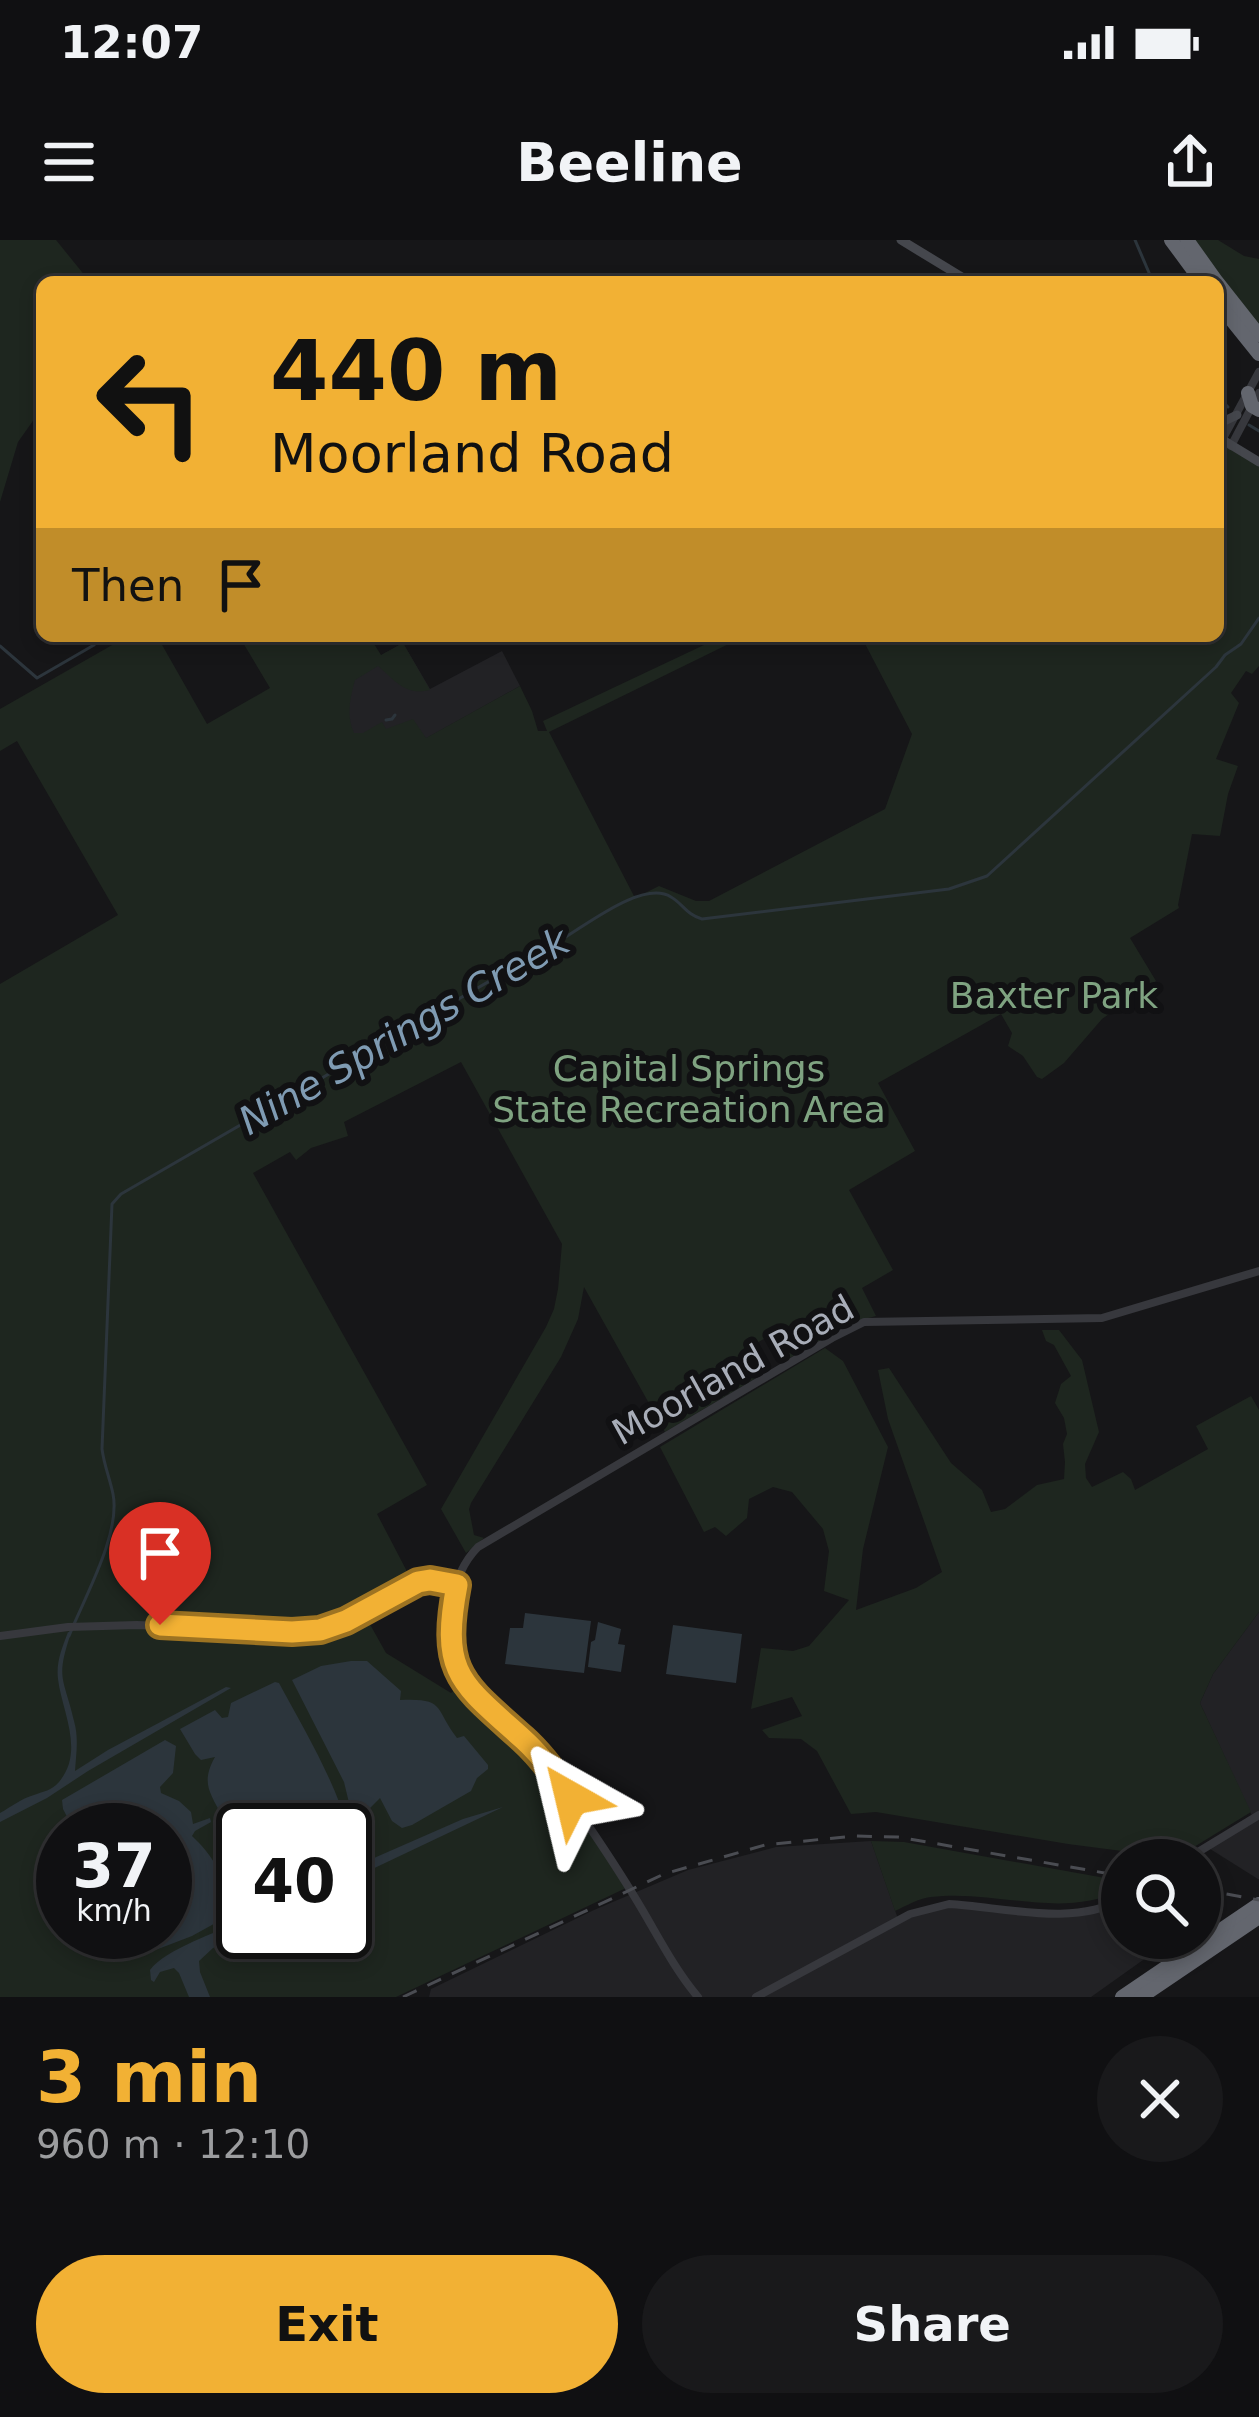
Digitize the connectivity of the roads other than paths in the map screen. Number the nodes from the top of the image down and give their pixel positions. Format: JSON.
{"nodes":[{"id":1,"x":901,"y":240,"type":"edge"},
{"id":2,"x":1172,"y":240,"type":"edge"},
{"id":3,"x":1186,"y":240,"type":"edge"},
{"id":4,"x":960,"y":276,"type":"edge"},
{"id":5,"x":1198,"y":276,"type":"edge"},
{"id":6,"x":1213,"y":276,"type":"edge"},
{"id":7,"x":1224,"y":292,"type":"edge"},
{"id":8,"x":1224,"y":309,"type":"edge"},
{"id":9,"x":1258,"y":346,"type":"edge"},
{"id":10,"x":1259,"y":371,"type":"edge"},
{"id":11,"x":1255,"y":400,"type":"edge"},
{"id":12,"x":1237,"y":415,"type":"joint"},
{"id":13,"x":1224,"y":437,"type":"edge"},
{"id":14,"x":1259,"y":459,"type":"edge"},
{"id":15,"x":1259,"y":1271,"type":"edge"},
{"id":16,"x":457,"y":1585,"type":"junction"},
{"id":17,"x":0,"y":1636,"type":"edge"},
{"id":18,"x":1259,"y":1815,"type":"edge"},
{"id":19,"x":1220,"y":1839,"type":"edge"},
{"id":20,"x":1101,"y":1907,"type":"edge"},
{"id":21,"x":1255,"y":1911,"type":"edge"},
{"id":22,"x":694,"y":1997,"type":"edge"},
{"id":23,"x":756,"y":1997,"type":"edge"},
{"id":24,"x":1122,"y":1997,"type":"edge"},
{"id":25,"x":1141,"y":1997,"type":"edge"}],
"edges":[{"from":1,"to":4,"type":"main road"},
{"from":2,"to":5,"type":"highway"},
{"from":3,"to":6,"type":"highway"},
{"from":7,"to":9,"type":"highway"},
{"from":8,"to":9,"type":"highway"},
{"from":10,"to":11,"type":"street"},
{"from":11,"to":12,"type":"street"},
{"from":11,"to":13,"type":"street"},
{"from":12,"to":13,"type":"main road"},
{"from":13,"to":14,"type":"main road"},
{"from":15,"to":16,"type":"street","name":"Moorland Road"},
{"from":16,"to":17,"type":"street"},
{"from":16,"to":22,"type":"street"},
{"from":18,"to":19,"type":"street"},
{"from":20,"to":23,"type":"street"},
{"from":21,"to":24,"type":"highway"},
{"from":21,"to":25,"type":"highway"}]}
